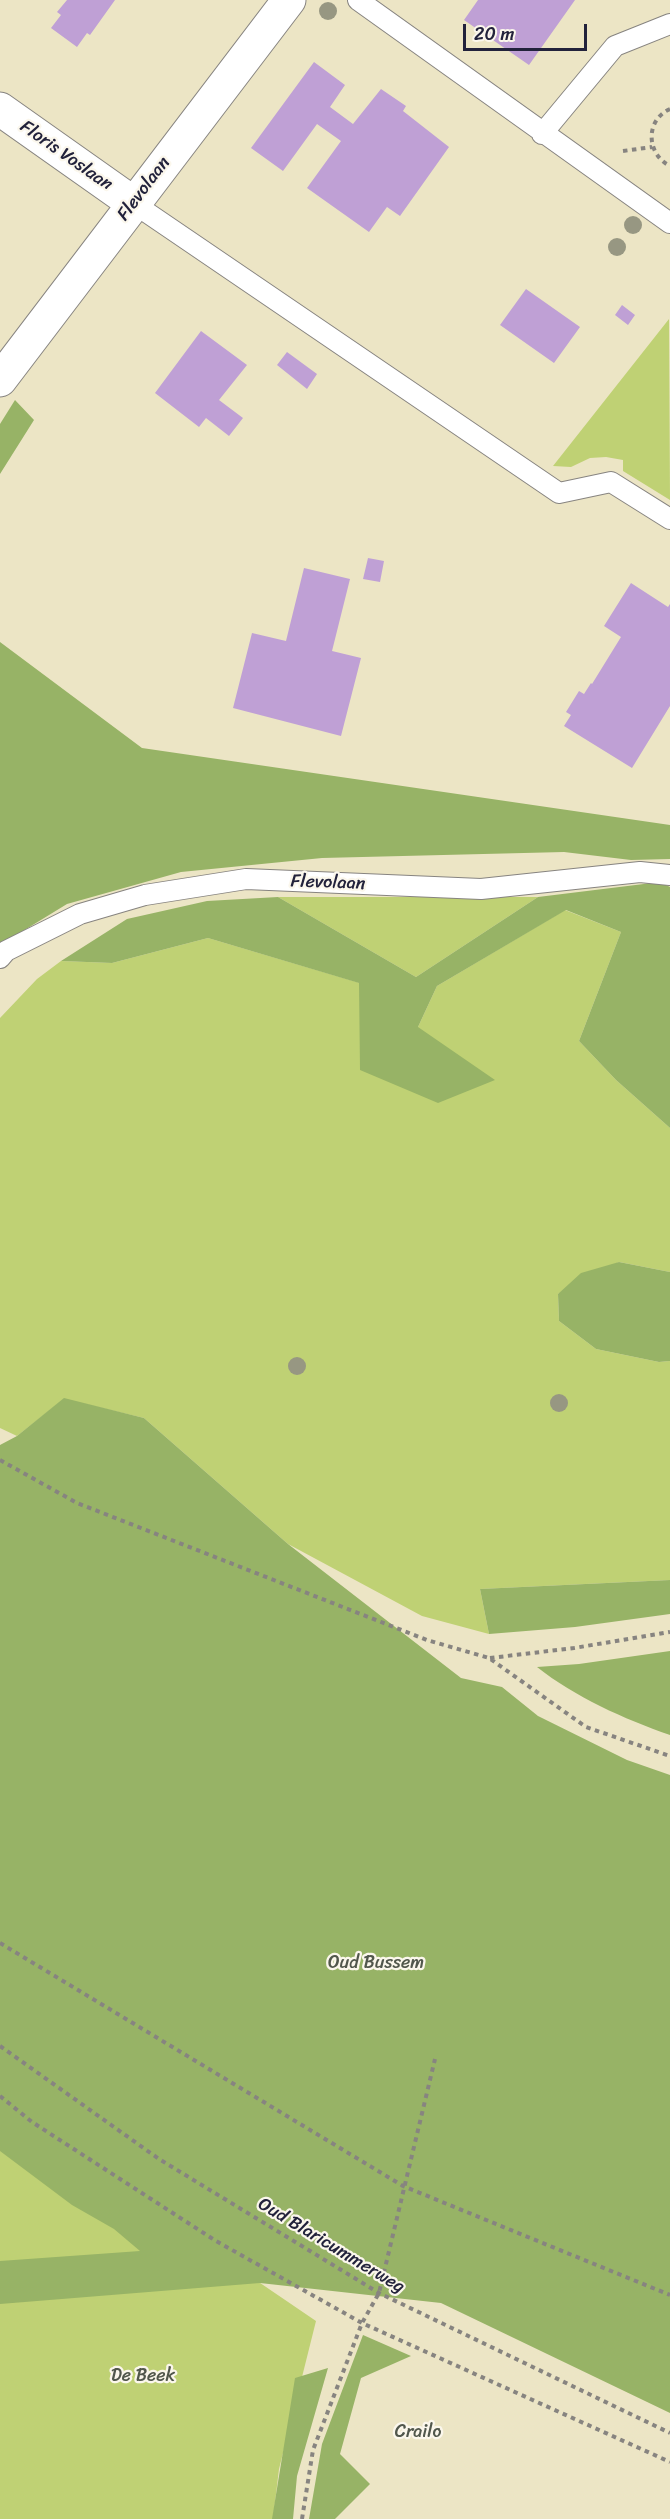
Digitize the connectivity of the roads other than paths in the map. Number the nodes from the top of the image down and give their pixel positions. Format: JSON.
{"nodes":[{"id":1,"x":290,"y":0,"type":"edge"},
{"id":2,"x":358,"y":0,"type":"edge"},
{"id":3,"x":670,"y":24,"type":"edge"},
{"id":4,"x":0,"y":109,"type":"edge"},
{"id":5,"x":542,"y":134,"type":"junction"},
{"id":6,"x":133,"y":203,"type":"junction"},
{"id":7,"x":670,"y":223,"type":"edge"},
{"id":8,"x":0,"y":380,"type":"edge"},
{"id":9,"x":670,"y":519,"type":"edge"},
{"id":10,"x":670,"y":875,"type":"edge"},
{"id":11,"x":0,"y":957,"type":"edge"}],
"edges":[{"from":1,"to":6,"type":"street","name":"Flevolaan"},
{"from":2,"to":5,"type":"lane"},
{"from":3,"to":5,"type":"lane"},
{"from":4,"to":6,"type":"street","name":"Floris Voslaan"},
{"from":5,"to":7,"type":"lane"},
{"from":6,"to":8,"type":"street","name":"Flevolaan"},
{"from":6,"to":9,"type":"lane"},
{"from":10,"to":11,"type":"lane","name":"Flevolaan"}]}
